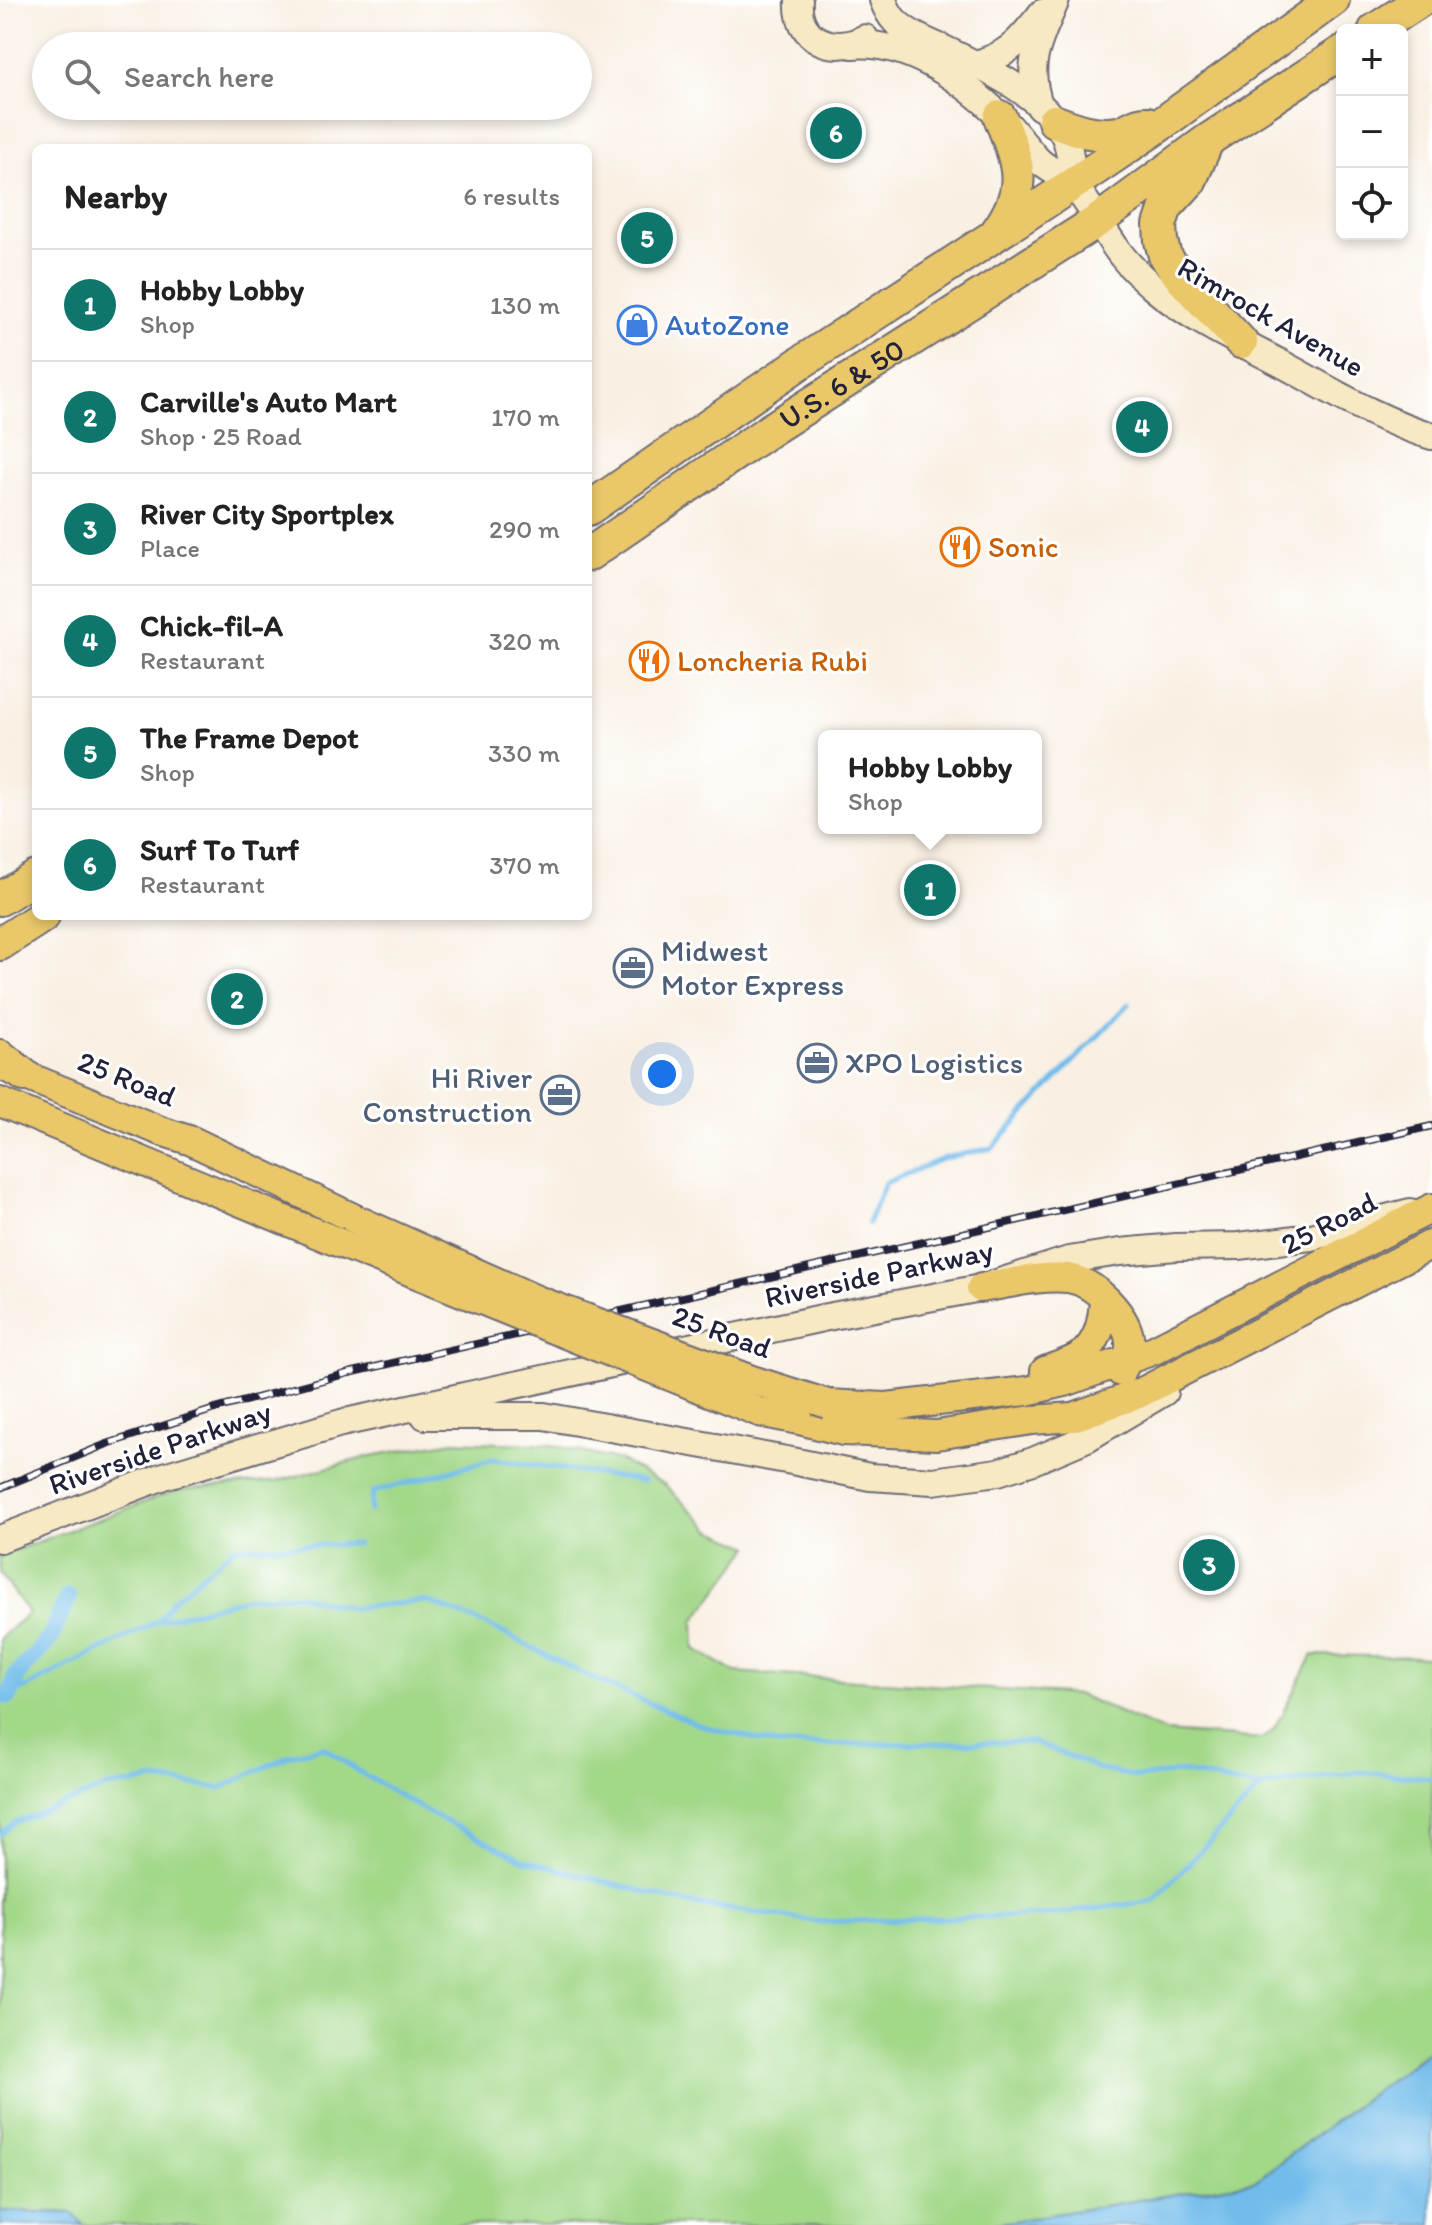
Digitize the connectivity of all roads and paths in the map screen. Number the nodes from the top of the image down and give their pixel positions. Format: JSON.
{"nodes":[{"id":1,"x":799,"y":0,"type":"edge"},
{"id":2,"x":882,"y":0,"type":"edge"},
{"id":3,"x":1053,"y":0,"type":"edge"},
{"id":4,"x":1333,"y":0,"type":"edge"},
{"id":5,"x":1421,"y":0,"type":"edge"},
{"id":6,"x":1384,"y":24,"type":"edge"},
{"id":7,"x":852,"y":45,"type":"junction"},
{"id":8,"x":1336,"y":56,"type":"edge"},
{"id":9,"x":975,"y":64,"type":"junction"},
{"id":10,"x":1047,"y":114,"type":"junction"},
{"id":11,"x":1000,"y":117,"type":"junction"},
{"id":12,"x":1160,"y":125,"type":"junction"},
{"id":13,"x":1208,"y":140,"type":"junction"},
{"id":14,"x":1073,"y":184,"type":"junction"},
{"id":15,"x":1099,"y":220,"type":"junction"},
{"id":16,"x":992,"y":239,"type":"junction"},
{"id":17,"x":1241,"y":342,"type":"junction"},
{"id":18,"x":1432,"y":436,"type":"edge"},
{"id":19,"x":592,"y":506,"type":"edge"},
{"id":20,"x":592,"y":552,"type":"edge"},
{"id":21,"x":32,"y":879,"type":"edge"},
{"id":22,"x":0,"y":899,"type":"edge"},
{"id":23,"x":37,"y":920,"type":"edge"},
{"id":24,"x":0,"y":945,"type":"edge"},
{"id":25,"x":8,"y":1065,"type":"edge"},
{"id":26,"x":0,"y":1102,"type":"edge"},
{"id":27,"x":1432,"y":1207,"type":"edge"},
{"id":28,"x":1432,"y":1244,"type":"edge"},
{"id":29,"x":981,"y":1288,"type":"junction"},
{"id":30,"x":1104,"y":1299,"type":"junction"},
{"id":31,"x":1253,"y":1334,"type":"junction"},
{"id":32,"x":1128,"y":1359,"type":"junction"},
{"id":33,"x":974,"y":1398,"type":"junction"},
{"id":34,"x":1032,"y":1420,"type":"junction"},
{"id":35,"x":341,"y":1423,"type":"junction"},
{"id":36,"x":0,"y":1539,"type":"edge"}],
"edges":[{"from":1,"to":7,"type":"main road"},
{"from":2,"to":7,"type":"main road"},
{"from":2,"to":9,"type":"main road"},
{"from":3,"to":9,"type":"main road"},
{"from":3,"to":10,"type":"main road"},
{"from":4,"to":12,"type":"highway","name":"U.S. 6 & 50"},
{"from":5,"to":6,"type":"highway"},
{"from":7,"to":11,"type":"main road"},
{"from":8,"to":13,"type":"highway","name":"U.S. 6 & 50"},
{"from":9,"to":10,"type":"main road"},
{"from":10,"to":12,"type":"highway"},
{"from":10,"to":14,"type":"main road"},
{"from":11,"to":14,"type":"main road"},
{"from":11,"to":16,"type":"highway"},
{"from":12,"to":14,"type":"highway","name":"U.S. 6 & 50"},
{"from":13,"to":15,"type":"highway","name":"U.S. 6 & 50"},
{"from":13,"to":17,"type":"highway"},
{"from":14,"to":15,"type":"main road","name":"Rimrock Avenue"},
{"from":14,"to":16,"type":"highway","name":"U.S. 6 & 50"},
{"from":15,"to":17,"type":"main road","name":"Rimrock Avenue"},
{"from":15,"to":20,"type":"highway","name":"U.S. 6 & 50"},
{"from":16,"to":19,"type":"highway","name":"U.S. 6 & 50"},
{"from":17,"to":18,"type":"main road","name":"Rimrock Avenue"},
{"from":21,"to":22,"type":"highway"},
{"from":23,"to":24,"type":"highway"},
{"from":25,"to":33,"type":"main road","name":"25 Road","bridge":true},
{"from":26,"to":34,"type":"main road","name":"25 Road","bridge":true},
{"from":27,"to":29,"type":"main road","name":"Riverside Parkway"},
{"from":27,"to":32,"type":"main road","name":"25 Road"},
{"from":28,"to":31,"type":"main road","name":"25 Road"},
{"from":29,"to":30,"type":"main road"},
{"from":29,"to":35,"type":"main road","name":"Riverside Parkway"},
{"from":30,"to":32,"type":"main road"},
{"from":30,"to":33,"type":"main road"},
{"from":31,"to":34,"type":"main road","name":"25 Road"},
{"from":31,"to":35,"type":"main road","name":"Riverside Parkway"},
{"from":32,"to":33,"type":"main road","name":"25 Road"},
{"from":32,"to":34,"type":"main road"},
{"from":35,"to":36,"type":"main road","name":"Riverside Parkway"}]}
